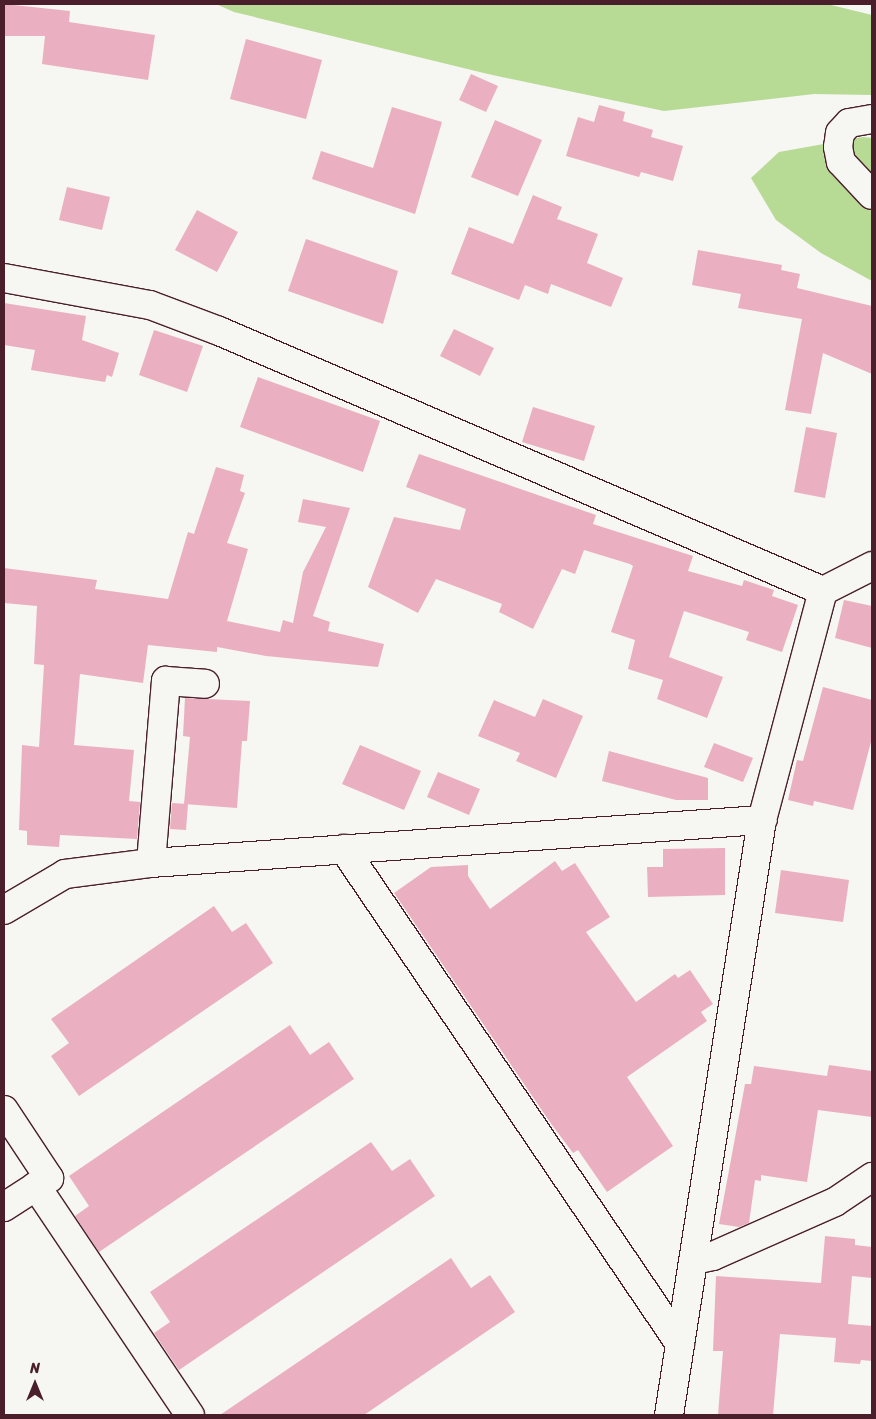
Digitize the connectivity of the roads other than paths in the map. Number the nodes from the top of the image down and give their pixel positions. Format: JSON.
{"nodes":[{"id":1,"x":872,"y":119,"type":"edge"},
{"id":2,"x":872,"y":195,"type":"edge"},
{"id":3,"x":4,"y":278,"type":"edge"},
{"id":4,"x":872,"y":566,"type":"edge"},
{"id":5,"x":823,"y":591,"type":"junction"},
{"id":6,"x":205,"y":684,"type":"dead end"},
{"id":7,"x":762,"y":820,"type":"junction"},
{"id":8,"x":344,"y":849,"type":"junction"},
{"id":9,"x":151,"y":863,"type":"junction"},
{"id":10,"x":4,"y":910,"type":"edge"},
{"id":11,"x":4,"y":1110,"type":"edge"},
{"id":12,"x":872,"y":1177,"type":"edge"},
{"id":13,"x":36,"y":1186,"type":"junction"},
{"id":14,"x":4,"y":1208,"type":"edge"},
{"id":15,"x":694,"y":1260,"type":"junction"},
{"id":16,"x":680,"y":1344,"type":"junction"},
{"id":17,"x":183,"y":1412,"type":"edge"},
{"id":18,"x":669,"y":1415,"type":"edge"}],
"edges":[{"from":1,"to":2,"type":"street"},
{"from":3,"to":5,"type":"street"},
{"from":4,"to":5,"type":"street"},
{"from":5,"to":7,"type":"street"},
{"from":6,"to":9,"type":"street"},
{"from":7,"to":8,"type":"street"},
{"from":7,"to":15,"type":"street"},
{"from":8,"to":9,"type":"street"},
{"from":8,"to":16,"type":"street"},
{"from":9,"to":10,"type":"street"},
{"from":11,"to":13,"type":"street"},
{"from":12,"to":15,"type":"street"},
{"from":13,"to":14,"type":"street"},
{"from":13,"to":17,"type":"street"},
{"from":15,"to":16,"type":"street"},
{"from":16,"to":18,"type":"street"}]}
